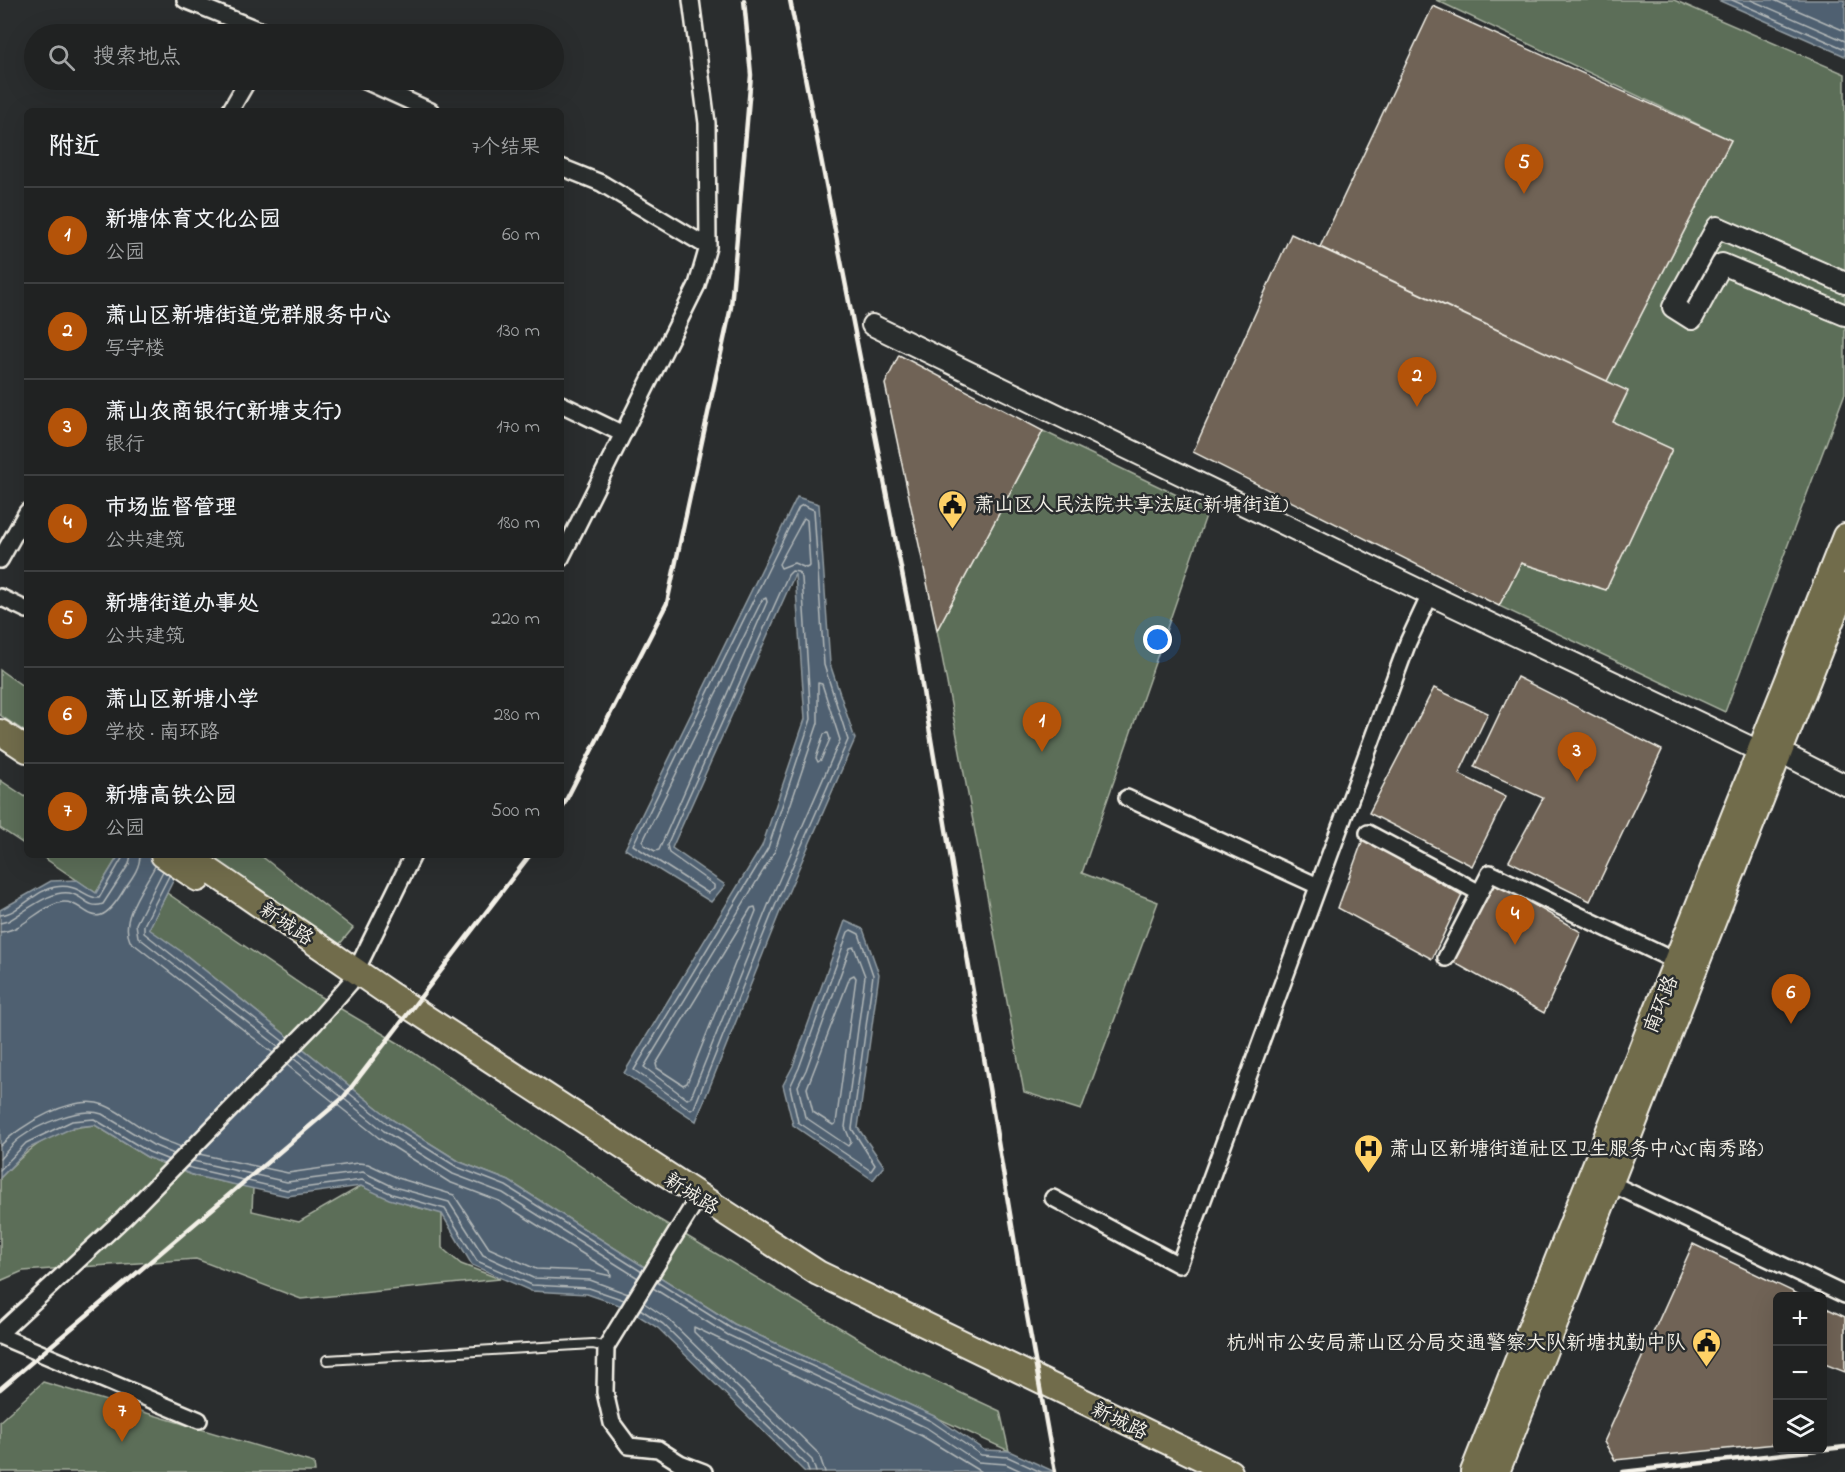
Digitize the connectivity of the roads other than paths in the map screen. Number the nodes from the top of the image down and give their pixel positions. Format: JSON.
{"nodes":[{"id":1,"x":185,"y":0,"type":"edge"},
{"id":2,"x":691,"y":0,"type":"edge"},
{"id":3,"x":244,"y":24,"type":"edge"},
{"id":4,"x":242,"y":90,"type":"edge"},
{"id":5,"x":385,"y":90,"type":"edge"},
{"id":6,"x":232,"y":108,"type":"edge"},
{"id":7,"x":424,"y":108,"type":"edge"},
{"id":8,"x":564,"y":168,"type":"edge"},
{"id":9,"x":708,"y":247,"type":"junction"},
{"id":10,"x":1845,"y":283,"type":"edge"},
{"id":11,"x":1845,"y":315,"type":"edge"},
{"id":12,"x":872,"y":325,"type":"dead end"},
{"id":13,"x":564,"y":405,"type":"edge"},
{"id":14,"x":622,"y":434,"type":"junction"},
{"id":15,"x":24,"y":517,"type":"edge"},
{"id":16,"x":1845,"y":536,"type":"edge"},
{"id":17,"x":564,"y":552,"type":"edge"},
{"id":18,"x":0,"y":560,"type":"edge"},
{"id":19,"x":1845,"y":586,"type":"edge"},
{"id":20,"x":1430,"y":595,"type":"junction"},
{"id":21,"x":0,"y":597,"type":"edge"},
{"id":22,"x":24,"y":609,"type":"edge"},
{"id":23,"x":0,"y":732,"type":"edge"},
{"id":24,"x":0,"y":748,"type":"edge"},
{"id":25,"x":24,"y":748,"type":"edge"},
{"id":26,"x":1769,"y":751,"type":"junction"},
{"id":27,"x":24,"y":764,"type":"edge"},
{"id":28,"x":1845,"y":785,"type":"edge"},
{"id":29,"x":1127,"y":798,"type":"dead end"},
{"id":30,"x":1368,"y":833,"type":"dead end"},
{"id":31,"x":168,"y":858,"type":"edge"},
{"id":32,"x":191,"y":858,"type":"edge"},
{"id":33,"x":412,"y":858,"type":"edge"},
{"id":34,"x":1318,"y":886,"type":"junction"},
{"id":35,"x":1480,"y":893,"type":"junction"},
{"id":36,"x":1446,"y":958,"type":"dead end"},
{"id":37,"x":1677,"y":962,"type":"junction"},
{"id":38,"x":353,"y":977,"type":"junction"},
{"id":39,"x":1610,"y":1183,"type":"junction"},
{"id":40,"x":1053,"y":1198,"type":"dead end"},
{"id":41,"x":691,"y":1209,"type":"junction"},
{"id":42,"x":1845,"y":1295,"type":"edge"},
{"id":43,"x":0,"y":1335,"type":"edge"},
{"id":44,"x":606,"y":1347,"type":"junction"},
{"id":45,"x":327,"y":1360,"type":"dead end"},
{"id":46,"x":199,"y":1420,"type":"dead end"},
{"id":47,"x":673,"y":1466,"type":"edge"},
{"id":48,"x":704,"y":1472,"type":"edge"},
{"id":49,"x":1198,"y":1472,"type":"edge"},
{"id":50,"x":1230,"y":1472,"type":"edge"},
{"id":51,"x":1473,"y":1472,"type":"edge"},
{"id":52,"x":1497,"y":1472,"type":"edge"}],
"edges":[{"from":1,"to":3,"type":"street"},
{"from":2,"to":9,"type":"street"},
{"from":4,"to":6,"type":"street"},
{"from":5,"to":7,"type":"street"},
{"from":8,"to":9,"type":"street"},
{"from":9,"to":14,"type":"street"},
{"from":10,"to":11,"type":"street"},
{"from":12,"to":20,"type":"street"},
{"from":13,"to":14,"type":"street"},
{"from":14,"to":17,"type":"street"},
{"from":15,"to":18,"type":"street"},
{"from":16,"to":26,"type":"main road","name":"南环路"},
{"from":19,"to":26,"type":"main road","name":"南环路"},
{"from":20,"to":26,"type":"street"},
{"from":20,"to":34,"type":"street"},
{"from":21,"to":22,"type":"street"},
{"from":23,"to":25,"type":"main road"},
{"from":24,"to":27,"type":"main road"},
{"from":26,"to":28,"type":"street"},
{"from":26,"to":37,"type":"main road","name":"南环路"},
{"from":26,"to":39,"type":"main road","name":"南环路"},
{"from":29,"to":34,"type":"street"},
{"from":30,"to":35,"type":"street"},
{"from":31,"to":38,"type":"main road","name":"新城路"},
{"from":32,"to":38,"type":"main road","name":"新城路"},
{"from":33,"to":38,"type":"street"},
{"from":34,"to":40,"type":"street"},
{"from":35,"to":36,"type":"street"},
{"from":35,"to":37,"type":"street"},
{"from":37,"to":51,"type":"main road","name":"南环路"},
{"from":38,"to":41,"type":"main road","name":"新城路"},
{"from":38,"to":43,"type":"street"},
{"from":38,"to":50,"type":"main road","name":"新城路"},
{"from":39,"to":42,"type":"street"},
{"from":39,"to":52,"type":"main road","name":"南环路"},
{"from":41,"to":44,"type":"street"},
{"from":41,"to":49,"type":"main road","name":"新城路"},
{"from":43,"to":46,"type":"street"},
{"from":44,"to":45,"type":"lane"},
{"from":44,"to":47,"type":"street"},
{"from":47,"to":48,"type":"street"}]}
